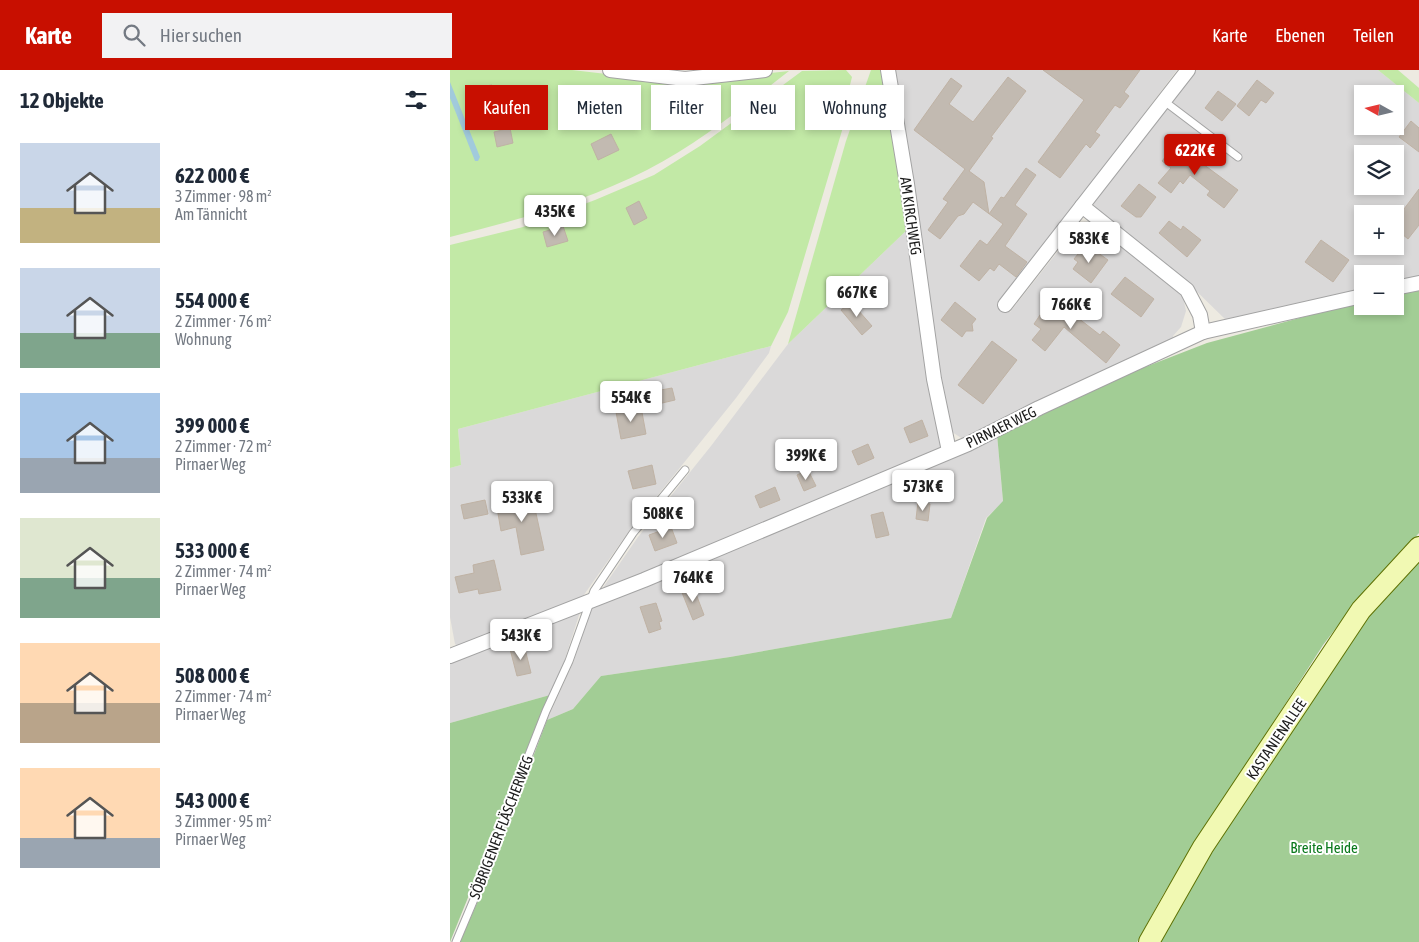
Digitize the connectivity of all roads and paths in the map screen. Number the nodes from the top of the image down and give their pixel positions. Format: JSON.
{"nodes":[{"id":1,"x":610,"y":70,"type":"edge"},
{"id":2,"x":765,"y":70,"type":"edge"},
{"id":3,"x":888,"y":70,"type":"edge"},
{"id":4,"x":1188,"y":70,"type":"edge"},
{"id":5,"x":1164,"y":101,"type":"junction"},
{"id":6,"x":1238,"y":157,"type":"dead end"},
{"id":7,"x":1082,"y":206,"type":"junction"},
{"id":8,"x":1419,"y":283,"type":"edge"},
{"id":9,"x":1404,"y":286,"type":"edge"},
{"id":10,"x":1354,"y":298,"type":"edge"},
{"id":11,"x":1005,"y":305,"type":"dead end"},
{"id":12,"x":1203,"y":332,"type":"junction"},
{"id":13,"x":949,"y":451,"type":"junction"},
{"id":14,"x":685,"y":470,"type":"dead end"},
{"id":15,"x":1419,"y":547,"type":"edge"},
{"id":16,"x":592,"y":601,"type":"junction"},
{"id":17,"x":450,"y":656,"type":"edge"},
{"id":18,"x":456,"y":942,"type":"edge"},
{"id":19,"x":1149,"y":942,"type":"edge"}],
"edges":[{"from":1,"to":2,"type":"street"},
{"from":3,"to":13,"type":"street","name":"AM KIRCHWEG"},
{"from":4,"to":5,"type":"street"},
{"from":5,"to":6,"type":"lane"},
{"from":5,"to":7,"type":"street"},
{"from":7,"to":11,"type":"street"},
{"from":7,"to":12,"type":"street"},
{"from":8,"to":9,"type":"street"},
{"from":10,"to":12,"type":"street","name":"PIRNAER WEG"},
{"from":12,"to":13,"type":"street","name":"PIRNAER WEG"},
{"from":13,"to":16,"type":"street","name":"PIRNAER WEG"},
{"from":14,"to":16,"type":"lane","name":"SÖBRIGENER FLÄSCHERWEG"},
{"from":15,"to":19,"type":"main road","name":"KASTANIENALLEE"},
{"from":16,"to":17,"type":"street","name":"PIRNAER WEG"},
{"from":16,"to":18,"type":"lane","name":"SÖBRIGENER FLÄSCHERWEG"}]}
